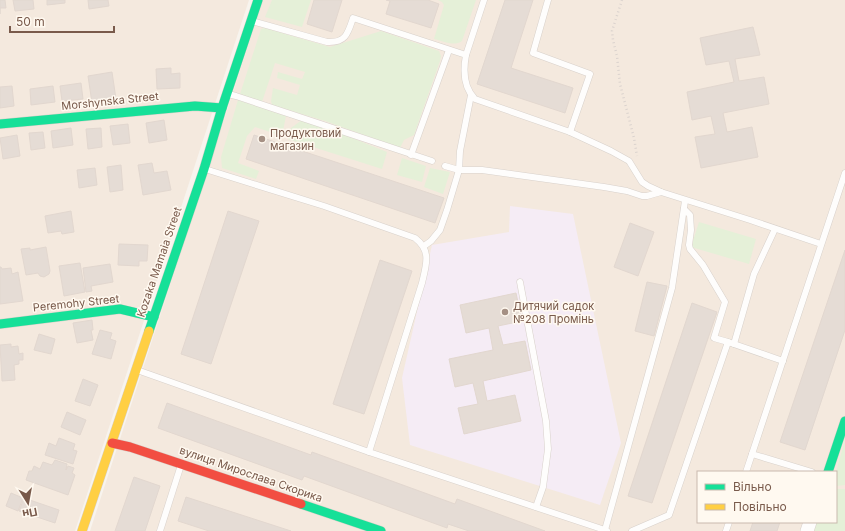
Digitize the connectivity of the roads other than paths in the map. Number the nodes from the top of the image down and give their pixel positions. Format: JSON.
{"nodes":[{"id":1,"x":258,"y":0,"type":"edge"},
{"id":2,"x":484,"y":0,"type":"edge"},
{"id":3,"x":548,"y":0,"type":"edge"},
{"id":4,"x":251,"y":20,"type":"junction"},
{"id":5,"x":449,"y":50,"type":"junction"},
{"id":6,"x":466,"y":55,"type":"junction"},
{"id":7,"x":227,"y":94,"type":"junction"},
{"id":8,"x":471,"y":95,"type":"junction"},
{"id":9,"x":222,"y":108,"type":"junction"},
{"id":10,"x":0,"y":124,"type":"edge"},
{"id":11,"x":570,"y":132,"type":"junction"},
{"id":12,"x":411,"y":155,"type":"junction"},
{"id":13,"x":432,"y":162,"type":"dead end"},
{"id":14,"x":445,"y":166,"type":"dead end"},
{"id":15,"x":204,"y":169,"type":"junction"},
{"id":16,"x":459,"y":170,"type":"junction"},
{"id":17,"x":845,"y":173,"type":"edge"},
{"id":18,"x":661,"y":192,"type":"junction"},
{"id":19,"x":685,"y":201,"type":"junction"},
{"id":20,"x":684,"y":209,"type":"junction"},
{"id":21,"x":775,"y":229,"type":"junction"},
{"id":22,"x":820,"y":244,"type":"junction"},
{"id":23,"x":424,"y":246,"type":"junction"},
{"id":24,"x":520,"y":282,"type":"dead end"},
{"id":25,"x":154,"y":317,"type":"junction"},
{"id":26,"x":0,"y":324,"type":"edge"},
{"id":27,"x":731,"y":343,"type":"junction"},
{"id":28,"x":784,"y":361,"type":"junction"},
{"id":29,"x":136,"y":369,"type":"junction"},
{"id":30,"x":845,"y":420,"type":"edge"},
{"id":31,"x":112,"y":443,"type":"junction"},
{"id":32,"x":369,"y":452,"type":"junction"},
{"id":33,"x":752,"y":454,"type":"junction"},
{"id":34,"x":182,"y":464,"type":"junction"},
{"id":35,"x":746,"y":471,"type":"edge"},
{"id":36,"x":809,"y":471,"type":"edge"},
{"id":37,"x":828,"y":471,"type":"edge"},
{"id":38,"x":536,"y":507,"type":"junction"},
{"id":39,"x":364,"y":528,"type":"edge"},
{"id":40,"x":82,"y":531,"type":"edge"},
{"id":41,"x":160,"y":531,"type":"edge"},
{"id":42,"x":381,"y":531,"type":"edge"},
{"id":43,"x":606,"y":531,"type":"edge"},
{"id":44,"x":632,"y":531,"type":"edge"}],
"edges":[{"from":1,"to":4,"type":"street","name":"Kozaka Mamaia Street"},
{"from":2,"to":6,"type":"lane"},
{"from":3,"to":11,"type":"lane"},
{"from":4,"to":5,"type":"lane"},
{"from":4,"to":7,"type":"street","name":"Kozaka Mamaia Street"},
{"from":5,"to":6,"type":"lane"},
{"from":5,"to":12,"type":"lane"},
{"from":6,"to":8,"type":"lane"},
{"from":7,"to":9,"type":"street","name":"Kozaka Mamaia Street"},
{"from":7,"to":12,"type":"lane"},
{"from":8,"to":11,"type":"lane"},
{"from":8,"to":16,"type":"lane"},
{"from":9,"to":10,"type":"street","name":"Morshynska Street"},
{"from":9,"to":15,"type":"street","name":"Kozaka Mamaia Street"},
{"from":11,"to":18,"type":"lane"},
{"from":12,"to":13,"type":"lane"},
{"from":14,"to":16,"type":"lane"},
{"from":15,"to":23,"type":"lane"},
{"from":15,"to":25,"type":"street","name":"Kozaka Mamaia Street"},
{"from":16,"to":18,"type":"lane"},
{"from":16,"to":23,"type":"lane"},
{"from":17,"to":22,"type":"lane"},
{"from":18,"to":19,"type":"lane"},
{"from":19,"to":20,"type":"lane"},
{"from":19,"to":21,"type":"lane"},
{"from":20,"to":27,"type":"lane"},
{"from":20,"to":43,"type":"lane"},
{"from":21,"to":22,"type":"lane"},
{"from":21,"to":27,"type":"lane"},
{"from":22,"to":28,"type":"lane"},
{"from":23,"to":32,"type":"lane"},
{"from":24,"to":38,"type":"lane"},
{"from":25,"to":26,"type":"street","name":"Peremohy Street"},
{"from":25,"to":29,"type":"street","name":"Kozaka Mamaia Street"},
{"from":27,"to":28,"type":"lane"},
{"from":27,"to":44,"type":"lane"},
{"from":28,"to":33,"type":"lane"},
{"from":29,"to":31,"type":"street","name":"Kozaka Mamaia Street"},
{"from":29,"to":32,"type":"lane"},
{"from":30,"to":37,"type":"street"},
{"from":31,"to":34,"type":"street","name":"вулиця Мирослава Скорика"},
{"from":31,"to":40,"type":"street","name":"Kozaka Mamaia Street"},
{"from":32,"to":38,"type":"lane"},
{"from":33,"to":35,"type":"lane"},
{"from":33,"to":36,"type":"lane"},
{"from":34,"to":39,"type":"street","name":"вулиця Мирослава Скорика"},
{"from":34,"to":41,"type":"lane"},
{"from":38,"to":43,"type":"lane"},
{"from":39,"to":42,"type":"street","name":"вулиця Мирослава Скорика"}]}
